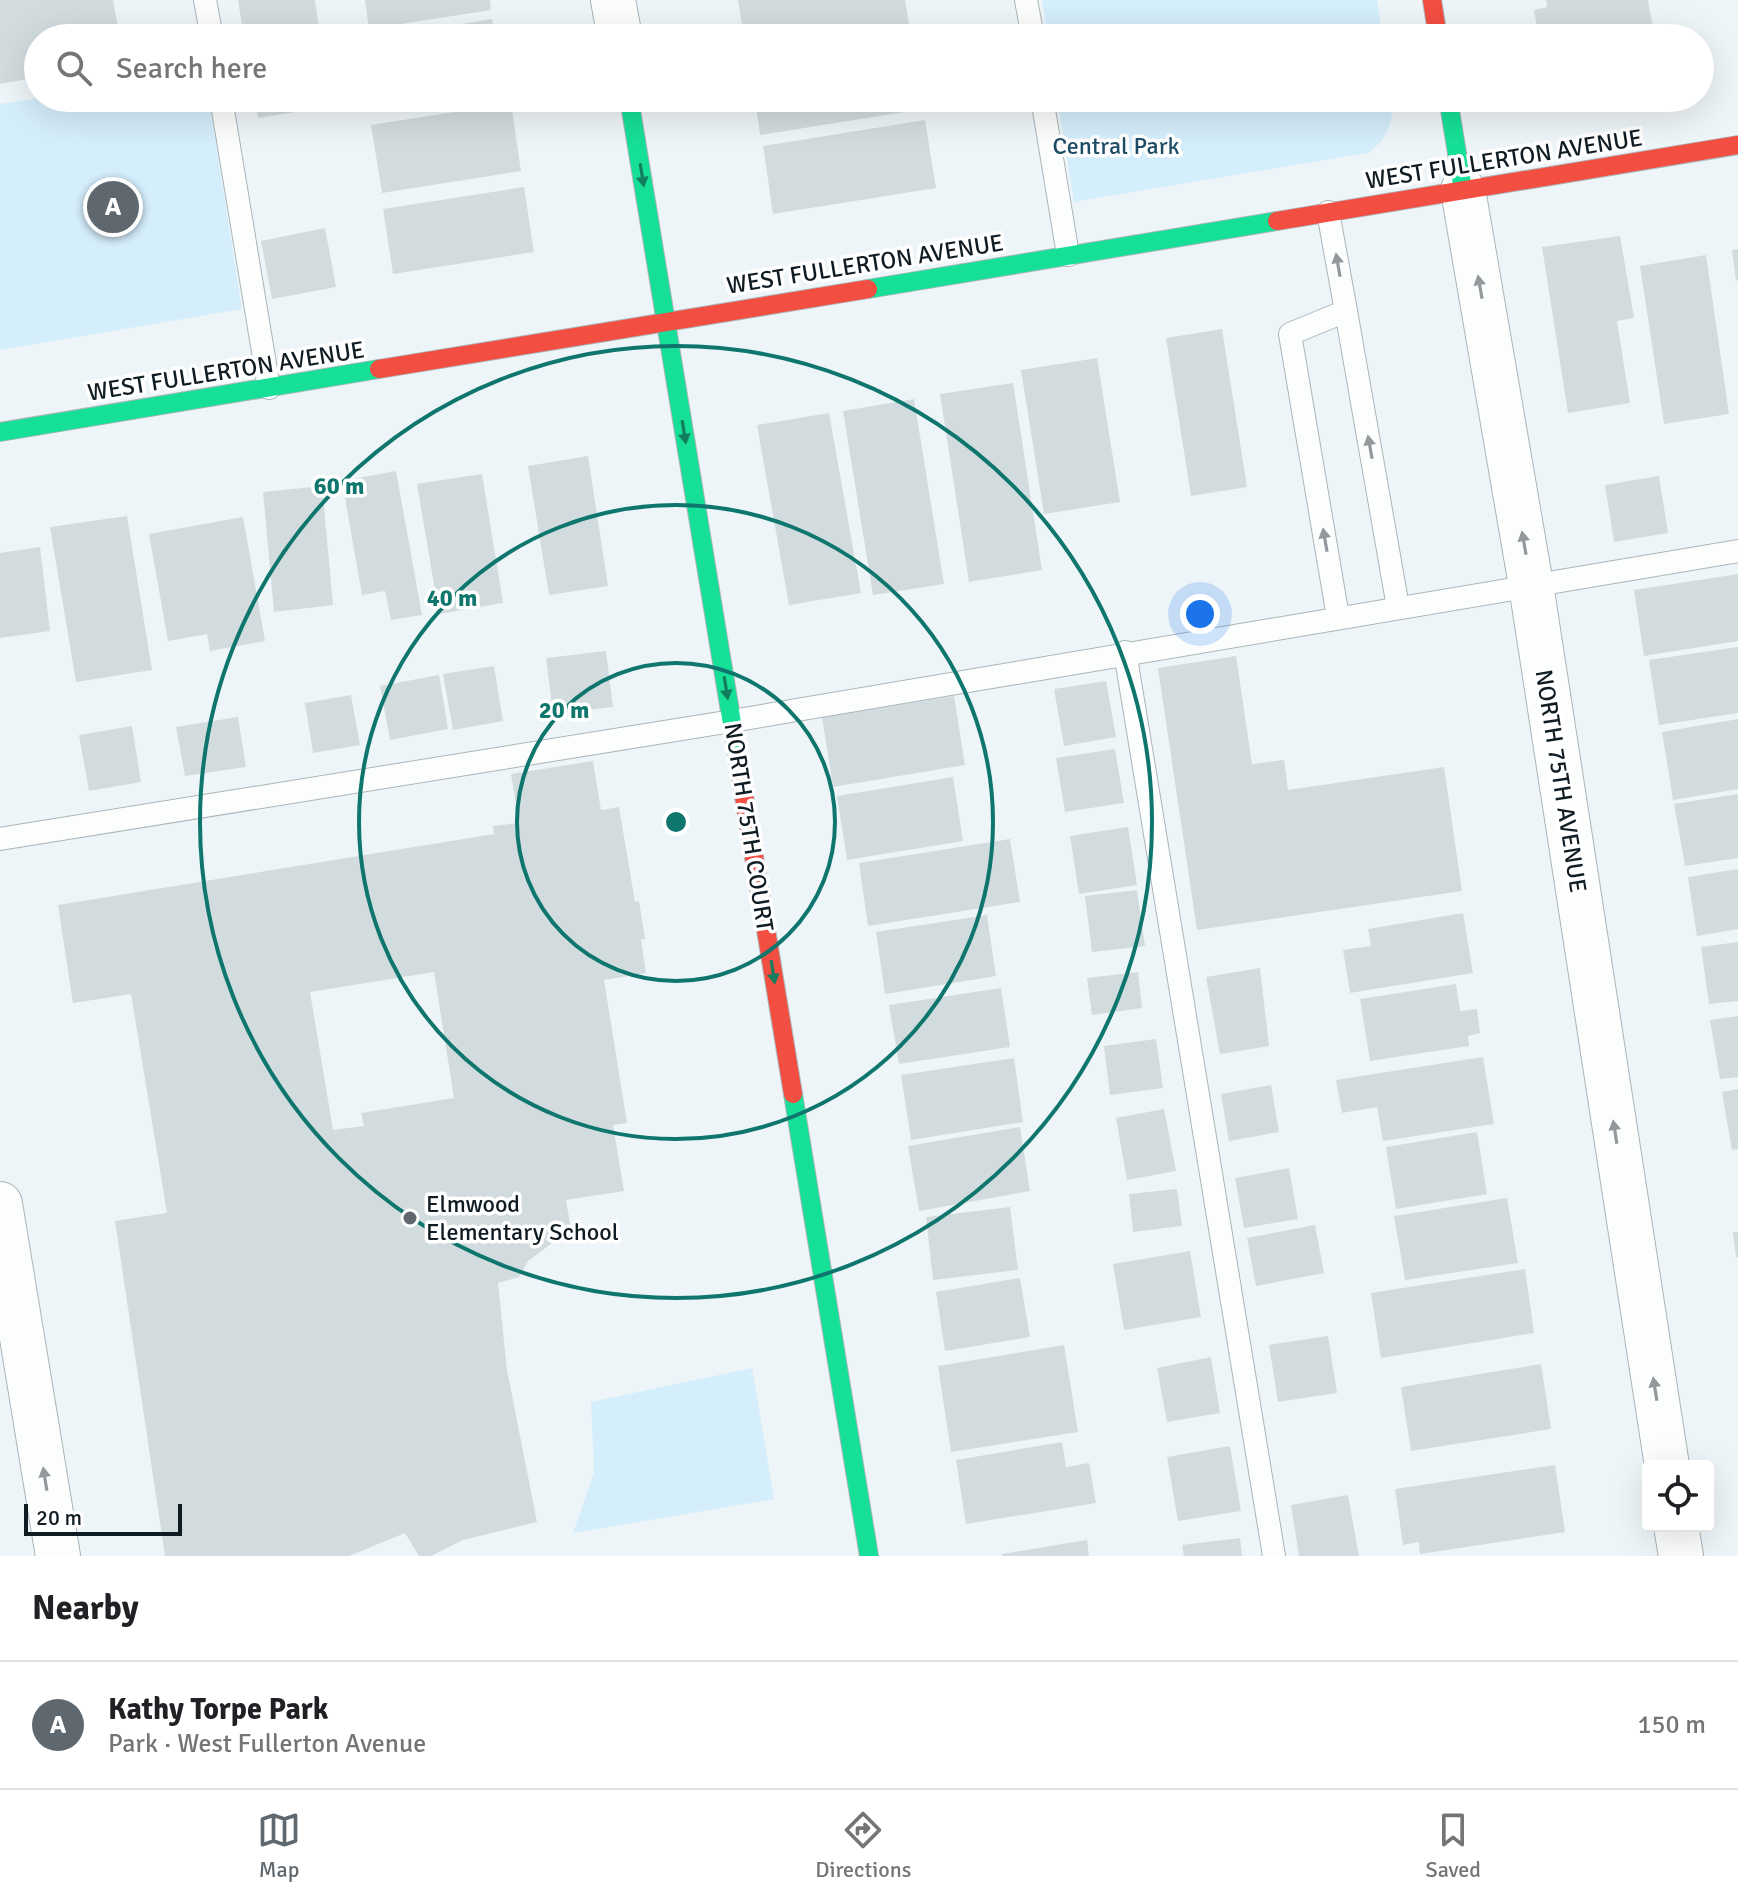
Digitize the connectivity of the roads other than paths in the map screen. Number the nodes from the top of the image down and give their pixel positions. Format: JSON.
{"nodes":[{"id":1,"x":205,"y":0,"type":"edge"},
{"id":2,"x":613,"y":0,"type":"edge"},
{"id":3,"x":1026,"y":0,"type":"edge"},
{"id":4,"x":1432,"y":0,"type":"edge"},
{"id":5,"x":209,"y":24,"type":"edge"},
{"id":6,"x":617,"y":24,"type":"edge"},
{"id":7,"x":1030,"y":24,"type":"edge"},
{"id":8,"x":1436,"y":24,"type":"edge"},
{"id":9,"x":223,"y":112,"type":"edge"},
{"id":10,"x":631,"y":112,"type":"edge"},
{"id":11,"x":1044,"y":112,"type":"edge"},
{"id":12,"x":1450,"y":112,"type":"edge"},
{"id":13,"x":1738,"y":145,"type":"edge"},
{"id":14,"x":1463,"y":190,"type":"junction"},
{"id":15,"x":1328,"y":212,"type":"junction"},
{"id":16,"x":1068,"y":255,"type":"junction"},
{"id":17,"x":1346,"y":311,"type":"junction"},
{"id":18,"x":666,"y":321,"type":"junction"},
{"id":19,"x":269,"y":388,"type":"junction"},
{"id":20,"x":0,"y":432,"type":"edge"},
{"id":21,"x":1738,"y":551,"type":"edge"},
{"id":22,"x":1531,"y":585,"type":"junction"},
{"id":23,"x":1398,"y":607,"type":"junction"},
{"id":24,"x":1338,"y":617,"type":"junction"},
{"id":25,"x":1125,"y":652,"type":"junction"},
{"id":26,"x":732,"y":721,"type":"junction"},
{"id":27,"x":0,"y":839,"type":"edge"},
{"id":28,"x":0,"y":1204,"type":"edge"},
{"id":29,"x":1666,"y":1460,"type":"edge"},
{"id":30,"x":1677,"y":1532,"type":"edge"},
{"id":31,"x":58,"y":1556,"type":"edge"},
{"id":32,"x":869,"y":1556,"type":"edge"},
{"id":33,"x":1274,"y":1556,"type":"edge"},
{"id":34,"x":1681,"y":1556,"type":"edge"}],
"edges":[{"from":1,"to":5,"type":"lane"},
{"from":2,"to":6,"type":"street"},
{"from":3,"to":7,"type":"lane"},
{"from":4,"to":8,"type":"street"},
{"from":9,"to":19,"type":"lane"},
{"from":10,"to":18,"type":"street","name":"NORTH 75TH COURT","one_way":true},
{"from":11,"to":16,"type":"lane"},
{"from":12,"to":14,"type":"street","name":"NORTH 75TH AVENUE"},
{"from":13,"to":14,"type":"street","name":"WEST FULLERTON AVENUE"},
{"from":14,"to":15,"type":"street","name":"WEST FULLERTON AVENUE"},
{"from":22,"to":14,"type":"street","name":"NORTH 75TH AVENUE","one_way":true},
{"from":15,"to":16,"type":"street","name":"WEST FULLERTON AVENUE"},
{"from":17,"to":15,"type":"lane","one_way":true},
{"from":16,"to":18,"type":"street","name":"WEST FULLERTON AVENUE"},
{"from":23,"to":17,"type":"lane","one_way":true},
{"from":24,"to":17,"type":"lane","one_way":true},
{"from":18,"to":19,"type":"street","name":"WEST FULLERTON AVENUE"},
{"from":18,"to":26,"type":"street","name":"NORTH 75TH COURT","one_way":true},
{"from":19,"to":20,"type":"street","name":"WEST FULLERTON AVENUE"},
{"from":21,"to":22,"type":"lane"},
{"from":22,"to":23,"type":"lane"},
{"from":29,"to":22,"type":"street","name":"NORTH 75TH AVENUE","one_way":true},
{"from":23,"to":24,"type":"lane"},
{"from":24,"to":25,"type":"lane"},
{"from":25,"to":26,"type":"lane"},
{"from":25,"to":33,"type":"lane"},
{"from":26,"to":27,"type":"lane"},
{"from":26,"to":32,"type":"street","name":"NORTH 75TH COURT","one_way":true},
{"from":31,"to":28,"type":"street","one_way":true},
{"from":30,"to":34,"type":"street"}]}
